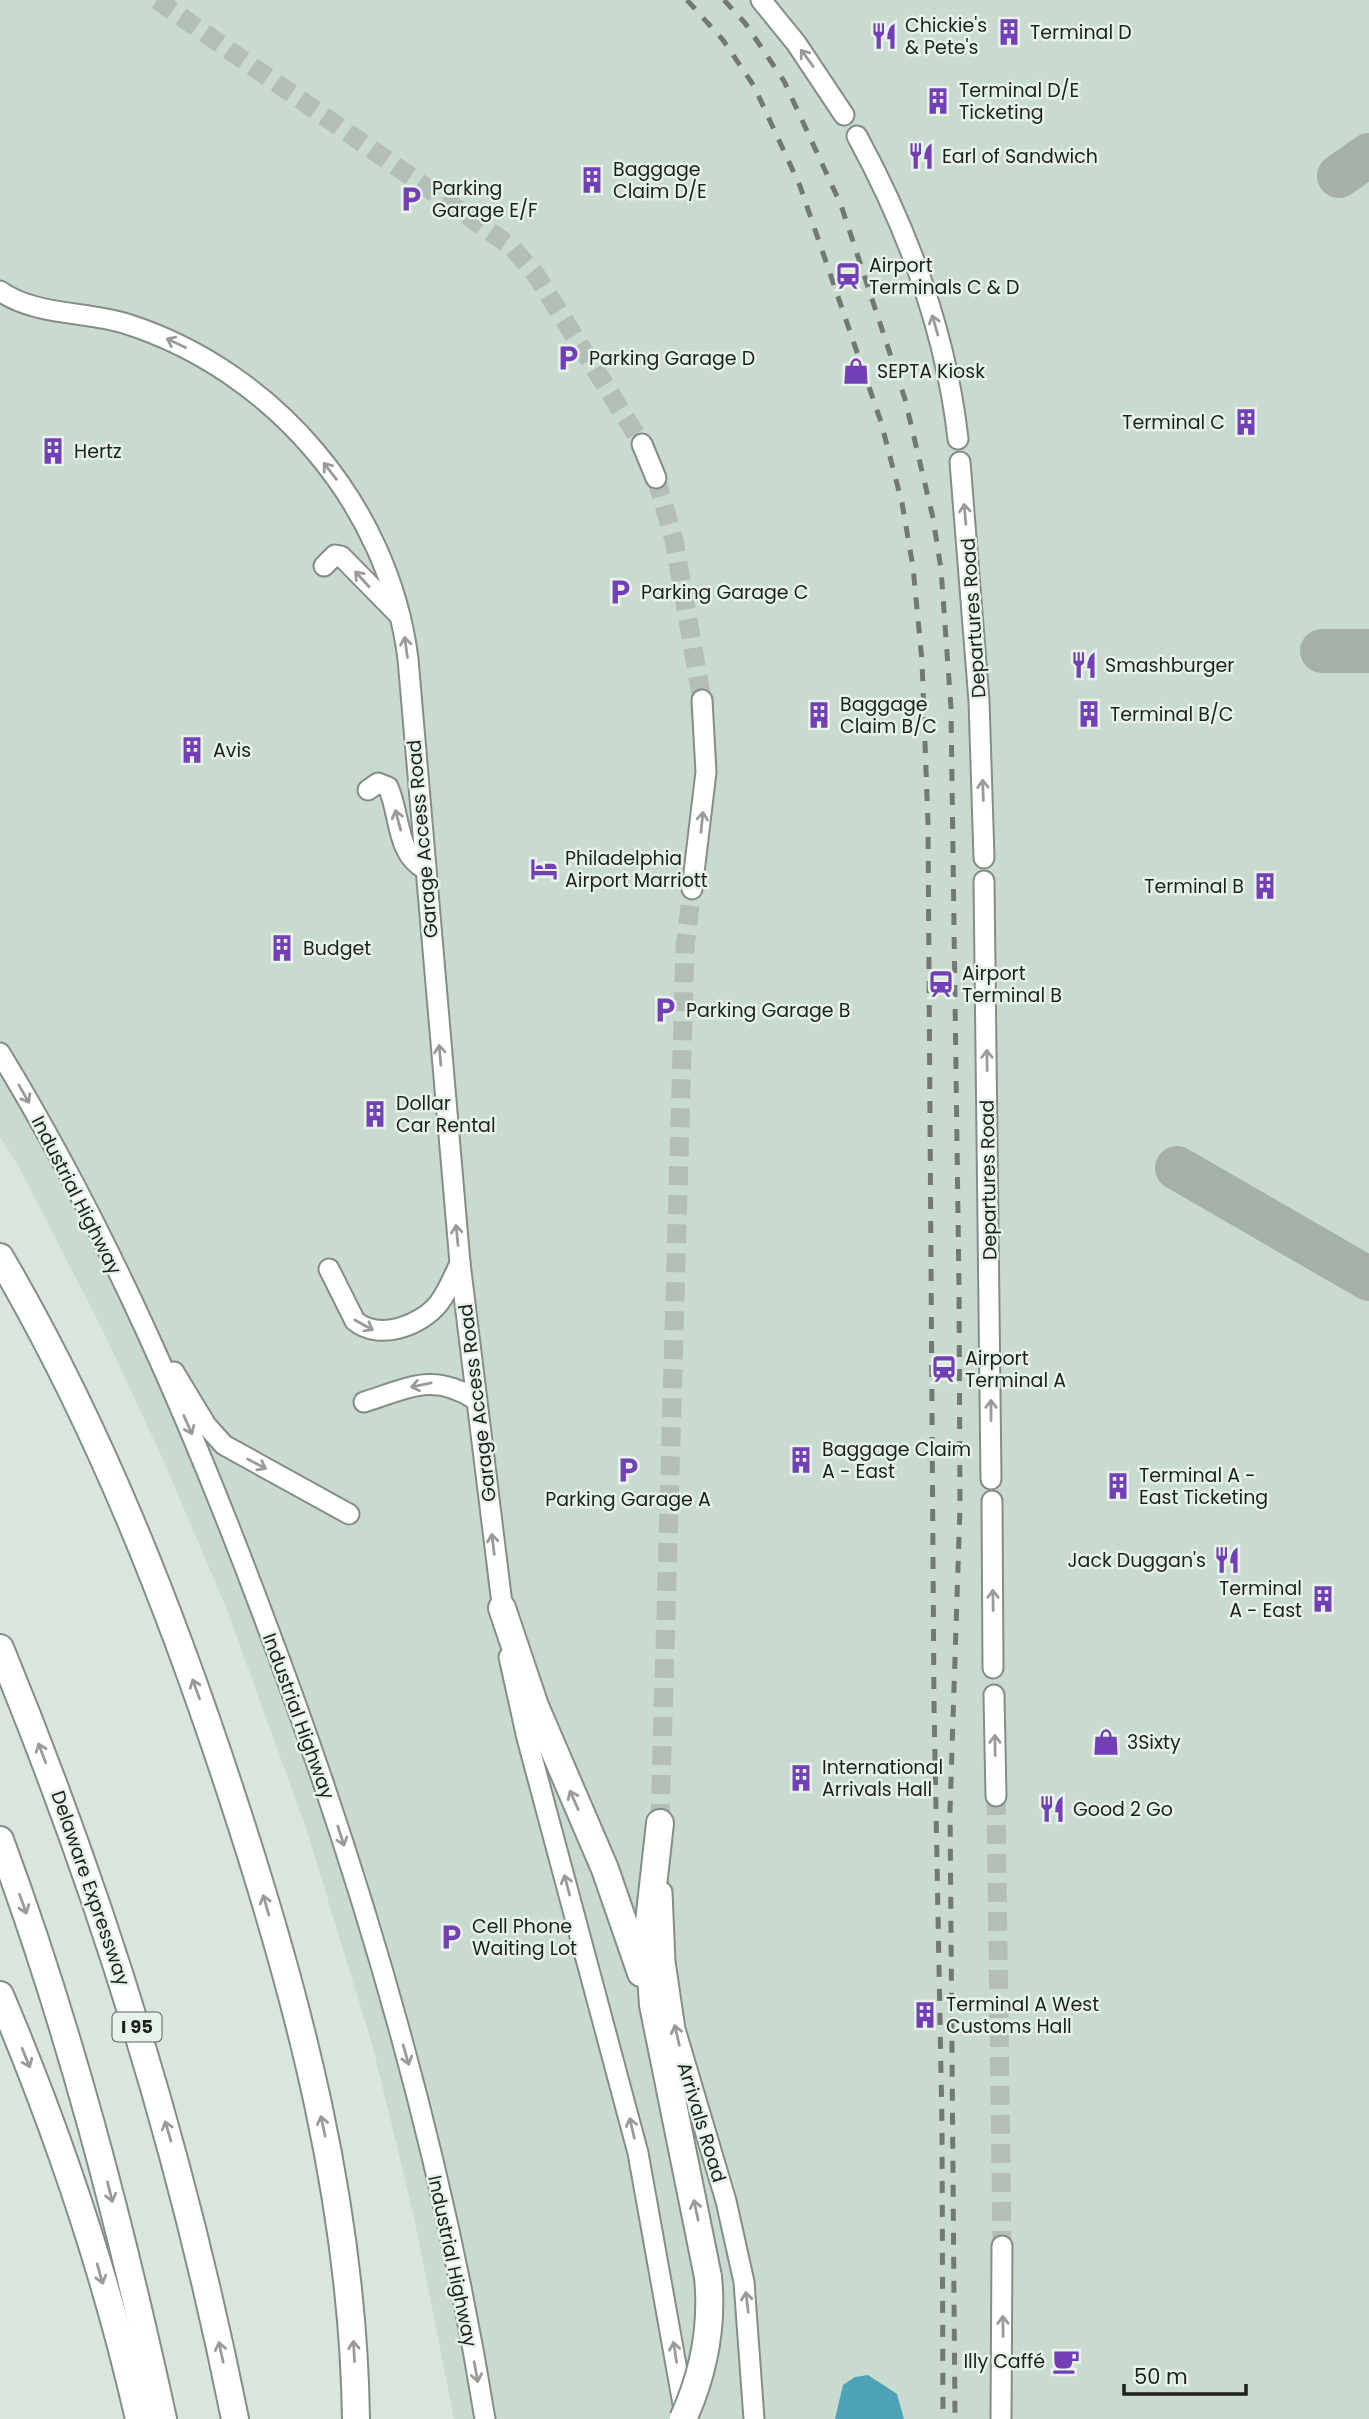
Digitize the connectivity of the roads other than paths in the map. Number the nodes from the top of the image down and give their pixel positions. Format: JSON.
{"nodes":[{"id":1,"x":761,"y":0,"type":"edge"},
{"id":2,"x":844,"y":115,"type":"dead end"},
{"id":3,"x":857,"y":136,"type":"dead end"},
{"id":4,"x":0,"y":291,"type":"edge"},
{"id":5,"x":958,"y":439,"type":"dead end"},
{"id":6,"x":642,"y":444,"type":"tunnel mouth"},
{"id":7,"x":960,"y":462,"type":"dead end"},
{"id":8,"x":656,"y":478,"type":"tunnel mouth"},
{"id":9,"x":324,"y":566,"type":"dead end"},
{"id":10,"x":400,"y":616,"type":"junction"},
{"id":11,"x":702,"y":700,"type":"tunnel mouth"},
{"id":12,"x":368,"y":790,"type":"dead end"},
{"id":13,"x":984,"y":858,"type":"dead end"},
{"id":14,"x":425,"y":869,"type":"junction"},
{"id":15,"x":984,"y":881,"type":"dead end"},
{"id":16,"x":692,"y":889,"type":"tunnel mouth"},
{"id":17,"x":0,"y":1053,"type":"edge"},
{"id":18,"x":0,"y":1257,"type":"edge"},
{"id":19,"x":460,"y":1263,"type":"junction"},
{"id":20,"x":329,"y":1269,"type":"dead end"},
{"id":21,"x":151,"y":1340,"type":"junction"},
{"id":22,"x":476,"y":1400,"type":"junction"},
{"id":23,"x":364,"y":1402,"type":"dead end"},
{"id":24,"x":991,"y":1479,"type":"dead end"},
{"id":25,"x":992,"y":1502,"type":"dead end"},
{"id":26,"x":349,"y":1514,"type":"dead end"},
{"id":27,"x":502,"y":1608,"type":"junction"},
{"id":28,"x":0,"y":1648,"type":"edge"},
{"id":29,"x":993,"y":1668,"type":"dead end"},
{"id":30,"x":993,"y":1695,"type":"dead end"},
{"id":31,"x":996,"y":1796,"type":"tunnel mouth"},
{"id":32,"x":660,"y":1823,"type":"joint"},
{"id":33,"x":0,"y":1840,"type":"edge"},
{"id":34,"x":0,"y":1995,"type":"edge"},
{"id":35,"x":656,"y":2025,"type":"junction"},
{"id":36,"x":1002,"y":2245,"type":"tunnel mouth"},
{"id":37,"x":139,"y":2419,"type":"edge"},
{"id":38,"x":163,"y":2419,"type":"edge"},
{"id":39,"x":235,"y":2419,"type":"edge"},
{"id":40,"x":356,"y":2419,"type":"edge"},
{"id":41,"x":485,"y":2419,"type":"edge"},
{"id":42,"x":684,"y":2419,"type":"edge"},
{"id":43,"x":754,"y":2419,"type":"edge"},
{"id":44,"x":1001,"y":2419,"type":"edge"}],
"edges":[{"from":2,"to":1,"type":"street","one_way":true},
{"from":5,"to":3,"type":"street","one_way":true},
{"from":10,"to":4,"type":"street","name":"Garage Access Road","one_way":true},
{"from":6,"to":8,"type":"street"},
{"from":13,"to":7,"type":"street","name":"Departures Road","one_way":true},
{"from":10,"to":9,"type":"street","one_way":true},
{"from":14,"to":10,"type":"street","name":"Garage Access Road","one_way":true},
{"from":16,"to":11,"type":"street","one_way":true},
{"from":14,"to":12,"type":"street","one_way":true},
{"from":19,"to":14,"type":"street","name":"Garage Access Road","one_way":true},
{"from":24,"to":15,"type":"street","name":"Departures Road","one_way":true},
{"from":17,"to":21,"type":"street","name":"Industrial Highway","one_way":true},
{"from":40,"to":18,"type":"highway","one_way":true},
{"from":20,"to":19,"type":"street","one_way":true},
{"from":19,"to":22,"type":"street","name":"Garage Access Road"},
{"from":21,"to":26,"type":"street","one_way":true},
{"from":21,"to":41,"type":"street","name":"Industrial Highway","one_way":true},
{"from":22,"to":23,"type":"street","one_way":true},
{"from":27,"to":22,"type":"street","name":"Garage Access Road","one_way":true},
{"from":29,"to":25,"type":"street","one_way":true},
{"from":35,"to":27,"type":"highway","one_way":true},
{"from":42,"to":27,"type":"street","name":"Garage Access Road","one_way":true},
{"from":39,"to":28,"type":"highway","name":"Delaware Expressway","number":"I 95","one_way":true},
{"from":31,"to":30,"type":"street","one_way":true},
{"from":32,"to":35,"type":"highway"},
{"from":43,"to":32,"type":"street","name":"Arrivals Road","one_way":true},
{"from":33,"to":38,"type":"highway","one_way":true},
{"from":34,"to":37,"type":"highway","one_way":true},
{"from":42,"to":35,"type":"highway","one_way":true,"bridge":true},
{"from":44,"to":36,"type":"street","one_way":true}]}
